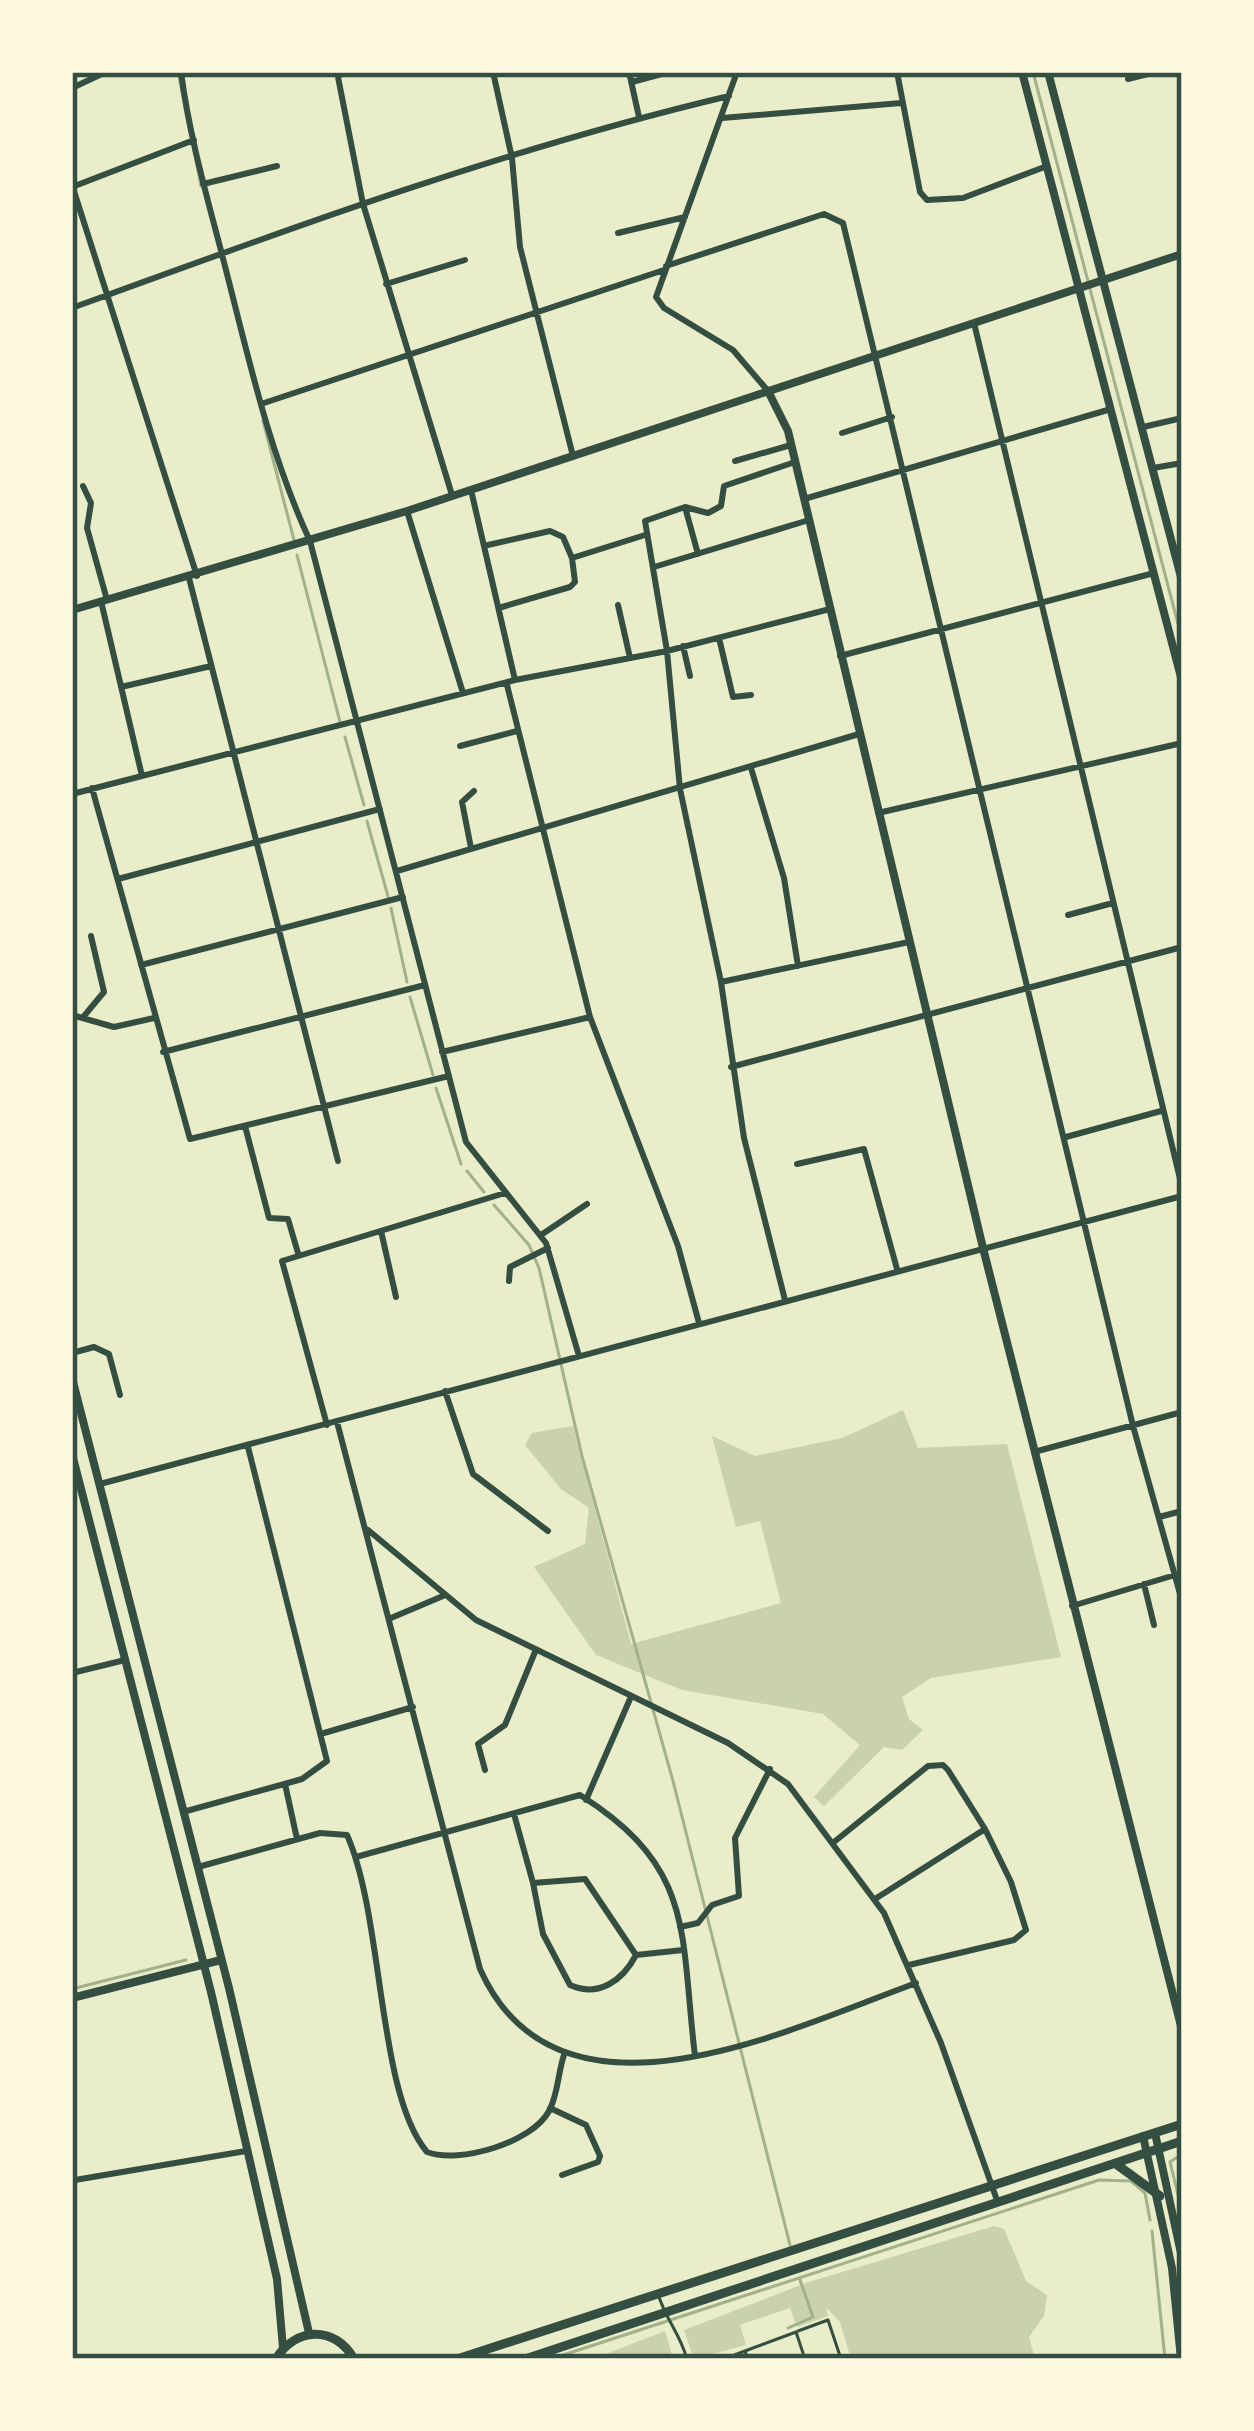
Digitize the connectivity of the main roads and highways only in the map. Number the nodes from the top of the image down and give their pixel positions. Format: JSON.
{"nodes":[{"id":1,"x":1182,"y":2124,"type":"edge"},
{"id":2,"x":1182,"y":2141,"type":"edge"},
{"id":3,"x":1115,"y":2164,"type":"junction"},
{"id":4,"x":1160,"y":2196,"type":"road end"},
{"id":5,"x":276,"y":2359,"type":"edge"},
{"id":6,"x":354,"y":2359,"type":"edge"},
{"id":7,"x":457,"y":2359,"type":"edge"},
{"id":8,"x":525,"y":2359,"type":"edge"}],
"edges":[{"from":1,"to":7,"type":"highway"},
{"from":2,"to":3,"type":"highway"},
{"from":3,"to":4,"type":"highway"},
{"from":3,"to":8,"type":"highway"},
{"from":5,"to":6,"type":"highway"}]}
